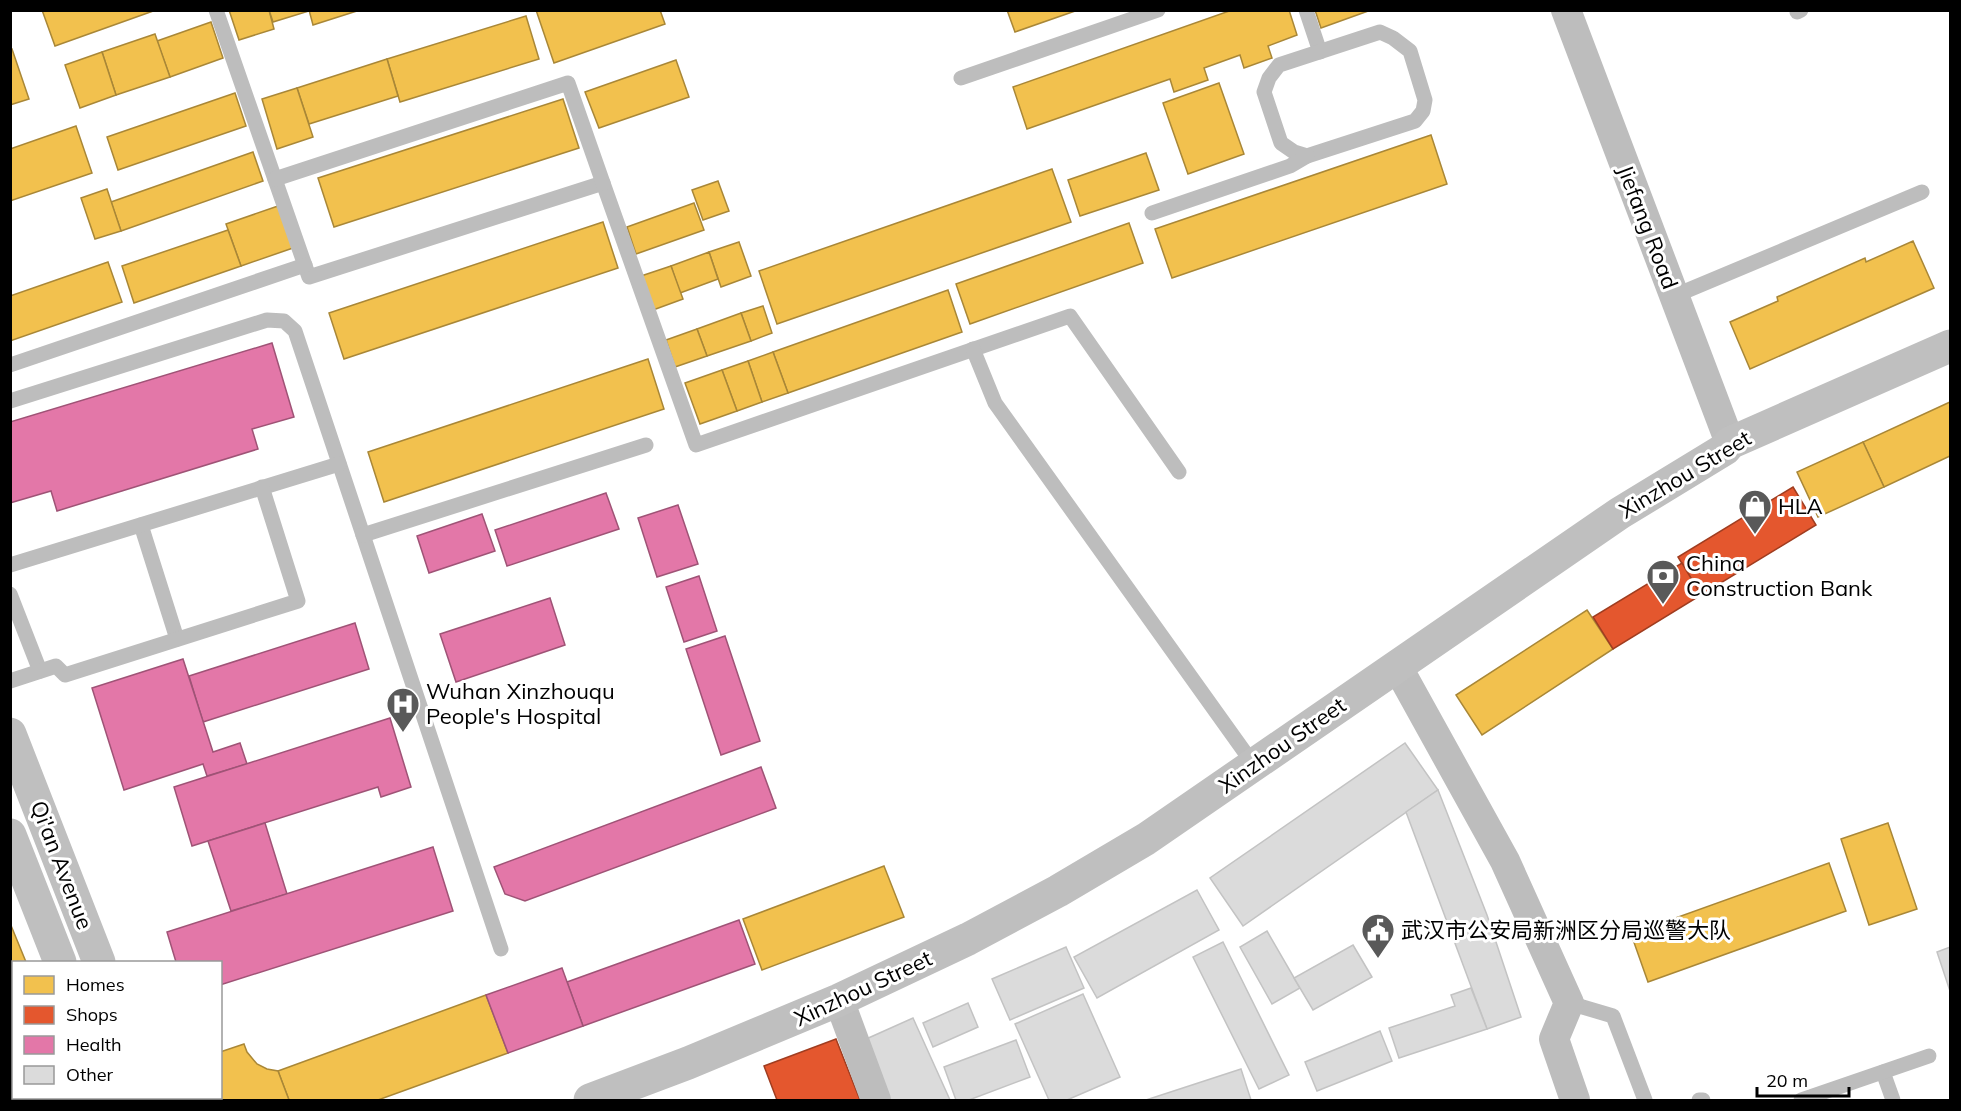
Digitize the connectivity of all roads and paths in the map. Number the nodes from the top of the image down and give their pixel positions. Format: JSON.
{"nodes":[{"id":1,"x":216,"y":10,"type":"edge"},
{"id":2,"x":1158,"y":10,"type":"edge"},
{"id":3,"x":1306,"y":10,"type":"edge"},
{"id":4,"x":1566,"y":10,"type":"edge"},
{"id":5,"x":1320,"y":52,"type":"junction"},
{"id":6,"x":961,"y":78,"type":"dead end"},
{"id":7,"x":1306,"y":156,"type":"junction"},
{"id":8,"x":275,"y":179,"type":"junction"},
{"id":9,"x":603,"y":183,"type":"junction"},
{"id":10,"x":1922,"y":192,"type":"dead end"},
{"id":11,"x":1152,"y":213,"type":"dead end"},
{"id":12,"x":305,"y":265,"type":"junction"},
{"id":13,"x":1674,"y":296,"type":"junction"},
{"id":14,"x":1950,"y":346,"type":"edge"},
{"id":15,"x":973,"y":350,"type":"junction"},
{"id":16,"x":10,"y":365,"type":"edge"},
{"id":17,"x":10,"y":401,"type":"edge"},
{"id":18,"x":1730,"y":443,"type":"junction"},
{"id":19,"x":646,"y":445,"type":"dead end"},
{"id":20,"x":339,"y":464,"type":"junction"},
{"id":21,"x":1179,"y":472,"type":"dead end"},
{"id":22,"x":262,"y":487,"type":"junction"},
{"id":23,"x":141,"y":525,"type":"junction"},
{"id":24,"x":363,"y":535,"type":"junction"},
{"id":25,"x":10,"y":565,"type":"edge"},
{"id":26,"x":10,"y":594,"type":"edge"},
{"id":27,"x":177,"y":639,"type":"junction"},
{"id":28,"x":1397,"y":666,"type":"junction"},
{"id":29,"x":40,"y":671,"type":"junction"},
{"id":30,"x":10,"y":681,"type":"edge"},
{"id":31,"x":10,"y":734,"type":"edge"},
{"id":32,"x":1254,"y":765,"type":"junction"},
{"id":33,"x":10,"y":835,"type":"edge"},
{"id":34,"x":501,"y":949,"type":"dead end"},
{"id":35,"x":59,"y":961,"type":"edge"},
{"id":36,"x":98,"y":961,"type":"edge"},
{"id":37,"x":839,"y":1000,"type":"junction"},
{"id":38,"x":1569,"y":1003,"type":"junction"},
{"id":39,"x":1929,"y":1056,"type":"dead end"},
{"id":40,"x":1883,"y":1072,"type":"junction"},
{"id":41,"x":590,"y":1101,"type":"edge"},
{"id":42,"x":876,"y":1101,"type":"edge"},
{"id":43,"x":1575,"y":1101,"type":"edge"},
{"id":44,"x":1645,"y":1101,"type":"edge"},
{"id":45,"x":1802,"y":1101,"type":"edge"},
{"id":46,"x":1893,"y":1101,"type":"edge"}],
"edges":[{"from":1,"to":8,"type":"lane"},
{"from":2,"to":6,"type":"lane"},
{"from":3,"to":5,"type":"lane"},
{"from":4,"to":13,"type":"street","name":"Jiefang Road"},
{"from":5,"to":7,"type":"lane"},
{"from":5,"to":7,"type":"lane"},
{"from":7,"to":11,"type":"lane"},
{"from":8,"to":9,"type":"lane"},
{"from":8,"to":12,"type":"lane"},
{"from":9,"to":12,"type":"lane"},
{"from":9,"to":15,"type":"lane"},
{"from":10,"to":13,"type":"lane"},
{"from":12,"to":16,"type":"lane"},
{"from":13,"to":18,"type":"street","name":"Jiefang Road"},
{"from":14,"to":18,"type":"main road","name":"Xinzhou Street"},
{"from":15,"to":21,"type":"lane"},
{"from":15,"to":32,"type":"lane"},
{"from":17,"to":20,"type":"lane"},
{"from":18,"to":28,"type":"main road","name":"Xinzhou Street"},
{"from":19,"to":24,"type":"lane"},
{"from":20,"to":22,"type":"lane"},
{"from":20,"to":24,"type":"lane"},
{"from":22,"to":23,"type":"lane"},
{"from":22,"to":27,"type":"lane"},
{"from":23,"to":25,"type":"lane"},
{"from":23,"to":27,"type":"lane"},
{"from":24,"to":34,"type":"lane"},
{"from":26,"to":29,"type":"lane"},
{"from":27,"to":29,"type":"lane"},
{"from":28,"to":32,"type":"main road","name":"Xinzhou Street"},
{"from":28,"to":38,"type":"street"},
{"from":29,"to":30,"type":"lane"},
{"from":31,"to":36,"type":"main road","name":"Qi'an Avenue"},
{"from":32,"to":37,"type":"main road","name":"Xinzhou Street"},
{"from":33,"to":35,"type":"main road","name":"Qi'an Avenue"},
{"from":37,"to":41,"type":"main road","name":"Xinzhou Street"},
{"from":37,"to":42,"type":"street"},
{"from":38,"to":43,"type":"street"},
{"from":38,"to":44,"type":"lane"},
{"from":39,"to":40,"type":"lane"},
{"from":40,"to":45,"type":"lane"},
{"from":40,"to":46,"type":"lane"}]}
